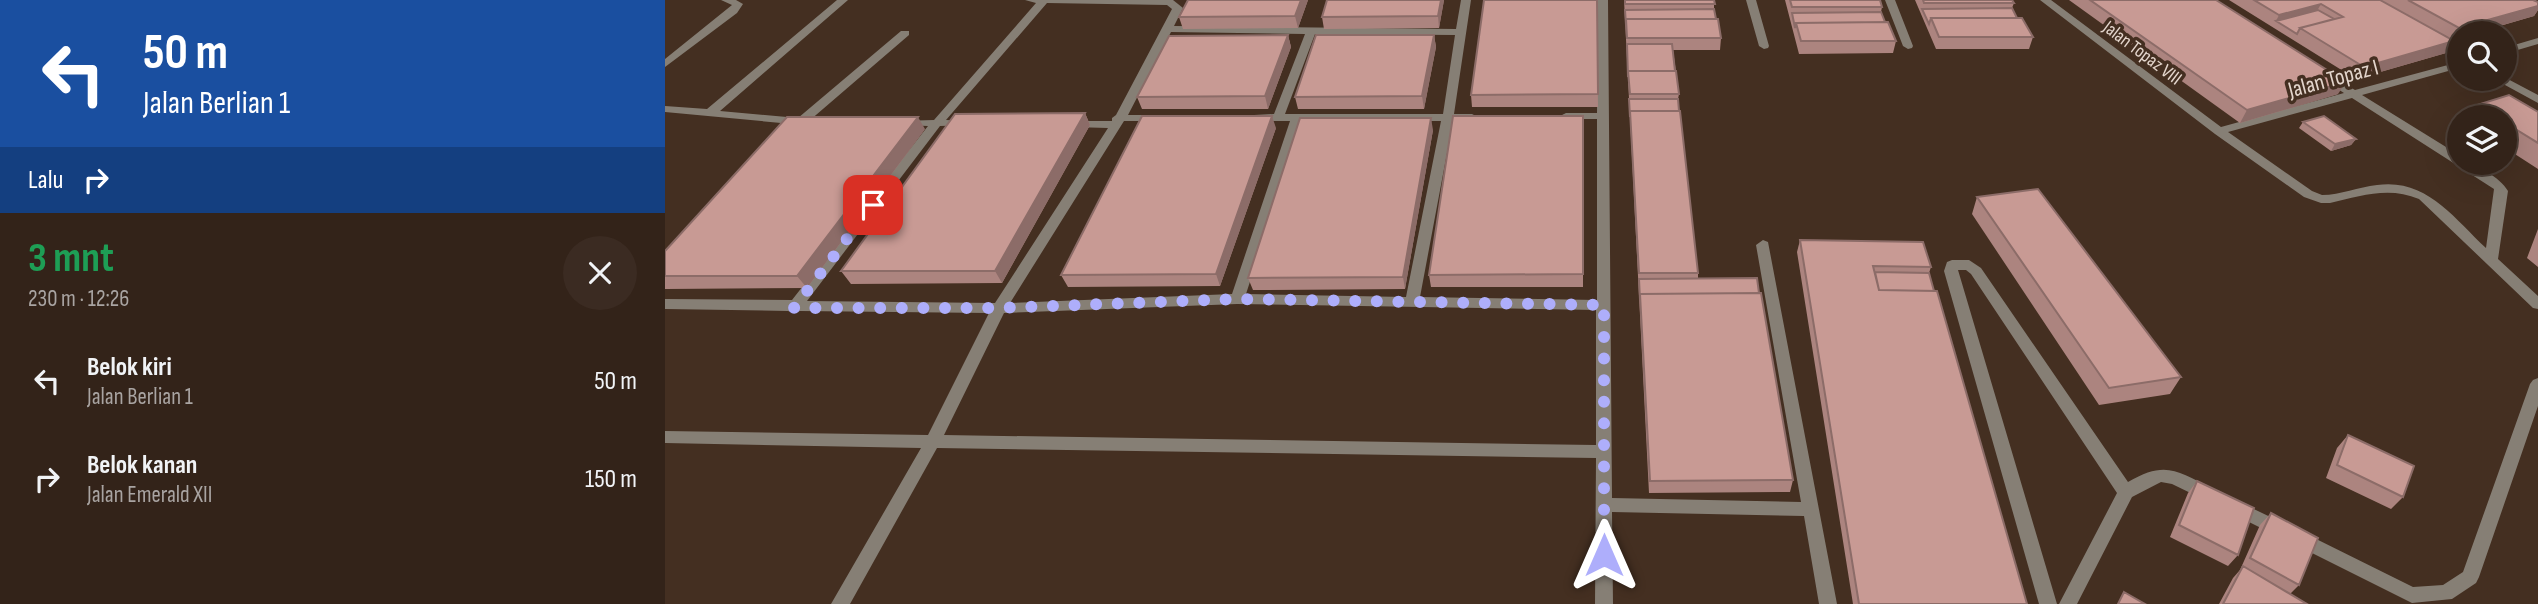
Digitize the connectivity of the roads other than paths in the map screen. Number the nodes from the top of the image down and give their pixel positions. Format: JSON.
{"nodes":[{"id":1,"x":726,"y":0,"type":"edge"},
{"id":2,"x":842,"y":0,"type":"edge"},
{"id":3,"x":1030,"y":0,"type":"edge"},
{"id":4,"x":1044,"y":0,"type":"edge"},
{"id":5,"x":1073,"y":0,"type":"edge"},
{"id":6,"x":1466,"y":0,"type":"edge"},
{"id":7,"x":1603,"y":0,"type":"edge"},
{"id":8,"x":1752,"y":0,"type":"edge"},
{"id":9,"x":1890,"y":0,"type":"edge"},
{"id":10,"x":2045,"y":0,"type":"edge"},
{"id":11,"x":1166,"y":29,"type":"junction"},
{"id":12,"x":1311,"y":31,"type":"junction"},
{"id":13,"x":1461,"y":32,"type":"junction"},
{"id":14,"x":905,"y":33,"type":"dead end"},
{"id":15,"x":2423,"y":34,"type":"edge"},
{"id":16,"x":2538,"y":41,"type":"edge"},
{"id":17,"x":1764,"y":46,"type":"dead end"},
{"id":18,"x":1908,"y":46,"type":"dead end"},
{"id":19,"x":2517,"y":47,"type":"edge"},
{"id":20,"x":2447,"y":48,"type":"edge"},
{"id":21,"x":665,"y":49,"type":"edge"},
{"id":22,"x":682,"y":50,"type":"junction"},
{"id":23,"x":665,"y":64,"type":"edge"},
{"id":24,"x":2447,"y":68,"type":"edge"},
{"id":25,"x":2319,"y":72,"type":"edge"},
{"id":26,"x":2517,"y":88,"type":"edge"},
{"id":27,"x":2353,"y":94,"type":"junction"},
{"id":28,"x":2538,"y":100,"type":"edge"},
{"id":29,"x":671,"y":109,"type":"edge"},
{"id":30,"x":710,"y":113,"type":"junction"},
{"id":31,"x":1603,"y":116,"type":"junction"},
{"id":32,"x":1448,"y":117,"type":"junction"},
{"id":33,"x":1487,"y":117,"type":"edge"},
{"id":34,"x":1551,"y":117,"type":"edge"},
{"id":35,"x":1171,"y":118,"type":"edge"},
{"id":36,"x":1238,"y":118,"type":"edge"},
{"id":37,"x":1278,"y":118,"type":"junction"},
{"id":38,"x":1297,"y":118,"type":"junction"},
{"id":39,"x":665,"y":119,"type":"edge"},
{"id":40,"x":1117,"y":121,"type":"junction"},
{"id":41,"x":808,"y":122,"type":"junction"},
{"id":42,"x":896,"y":122,"type":"edge"},
{"id":43,"x":936,"y":123,"type":"junction"},
{"id":44,"x":978,"y":123,"type":"edge"},
{"id":45,"x":1061,"y":124,"type":"edge"},
{"id":46,"x":2219,"y":131,"type":"junction"},
{"id":47,"x":785,"y":137,"type":"edge"},
{"id":48,"x":2447,"y":154,"type":"edge"},
{"id":49,"x":2481,"y":175,"type":"edge"},
{"id":50,"x":1763,"y":246,"type":"dead end"},
{"id":51,"x":2491,"y":260,"type":"junction"},
{"id":52,"x":1237,"y":299,"type":"junction"},
{"id":53,"x":1412,"y":302,"type":"junction"},
{"id":54,"x":665,"y":304,"type":"edge"},
{"id":55,"x":2538,"y":304,"type":"edge"},
{"id":56,"x":1604,"y":305,"type":"junction"},
{"id":57,"x":794,"y":308,"type":"junction"},
{"id":58,"x":999,"y":308,"type":"junction"},
{"id":59,"x":2538,"y":384,"type":"edge"},
{"id":60,"x":665,"y":437,"type":"edge"},
{"id":61,"x":933,"y":441,"type":"junction"},
{"id":62,"x":1604,"y":452,"type":"junction"},
{"id":63,"x":2126,"y":492,"type":"junction"},
{"id":64,"x":1604,"y":506,"type":"junction"},
{"id":65,"x":1811,"y":509,"type":"junction"},
{"id":66,"x":2411,"y":599,"type":"edge"},
{"id":67,"x":840,"y":604,"type":"edge"},
{"id":68,"x":1604,"y":604,"type":"edge"},
{"id":69,"x":1828,"y":604,"type":"edge"},
{"id":70,"x":2048,"y":604,"type":"edge"},
{"id":71,"x":2068,"y":604,"type":"edge"}],
"edges":[{"from":1,"to":22,"type":"street"},
{"from":2,"to":30,"type":"street"},
{"from":3,"to":4,"type":"street"},
{"from":4,"to":5,"type":"street"},
{"from":4,"to":43,"type":"street"},
{"from":5,"to":11,"type":"street"},
{"from":6,"to":13,"type":"street"},
{"from":7,"to":31,"type":"street"},
{"from":8,"to":17,"type":"street"},
{"from":9,"to":18,"type":"street"},
{"from":10,"to":46,"type":"street","name":"Jalan Topaz VIII"},
{"from":11,"to":12,"type":"street"},
{"from":11,"to":40,"type":"street"},
{"from":12,"to":13,"type":"street"},
{"from":12,"to":37,"type":"street"},
{"from":13,"to":32,"type":"street"},
{"from":14,"to":41,"type":"street"},
{"from":15,"to":20,"type":"street"},
{"from":16,"to":19,"type":"street"},
{"from":21,"to":22,"type":"street"},
{"from":22,"to":23,"type":"street"},
{"from":24,"to":27,"type":"street","name":"Jalan Topaz I"},
{"from":25,"to":27,"type":"street"},
{"from":26,"to":28,"type":"street"},
{"from":27,"to":46,"type":"street","name":"Jalan Topaz I"},
{"from":27,"to":48,"type":"street"},
{"from":29,"to":30,"type":"street"},
{"from":29,"to":39,"type":"street"},
{"from":30,"to":41,"type":"street"},
{"from":31,"to":34,"type":"street"},
{"from":31,"to":56,"type":"street"},
{"from":32,"to":33,"type":"street"},
{"from":32,"to":38,"type":"street"},
{"from":32,"to":53,"type":"street"},
{"from":35,"to":40,"type":"street"},
{"from":36,"to":37,"type":"street"},
{"from":37,"to":38,"type":"street"},
{"from":38,"to":52,"type":"street"},
{"from":40,"to":45,"type":"street"},
{"from":40,"to":58,"type":"street"},
{"from":41,"to":47,"type":"street"},
{"from":42,"to":43,"type":"street"},
{"from":43,"to":44,"type":"street"},
{"from":43,"to":57,"type":"street"},
{"from":46,"to":51,"type":"street","name":"Jalan Topaz VIII"},
{"from":49,"to":51,"type":"street"},
{"from":50,"to":65,"type":"street"},
{"from":51,"to":55,"type":"street","name":"Jalan Topaz VIII"},
{"from":52,"to":53,"type":"street"},
{"from":52,"to":58,"type":"street"},
{"from":53,"to":56,"type":"street"},
{"from":54,"to":57,"type":"street"},
{"from":56,"to":62,"type":"street"},
{"from":57,"to":58,"type":"street"},
{"from":58,"to":61,"type":"street"},
{"from":59,"to":66,"type":"street"},
{"from":60,"to":61,"type":"street"},
{"from":61,"to":62,"type":"street"},
{"from":61,"to":67,"type":"street"},
{"from":62,"to":64,"type":"street"},
{"from":63,"to":66,"type":"street"},
{"from":63,"to":70,"type":"street"},
{"from":63,"to":71,"type":"street"},
{"from":64,"to":65,"type":"street"},
{"from":64,"to":68,"type":"street"},
{"from":65,"to":69,"type":"street"}]}
